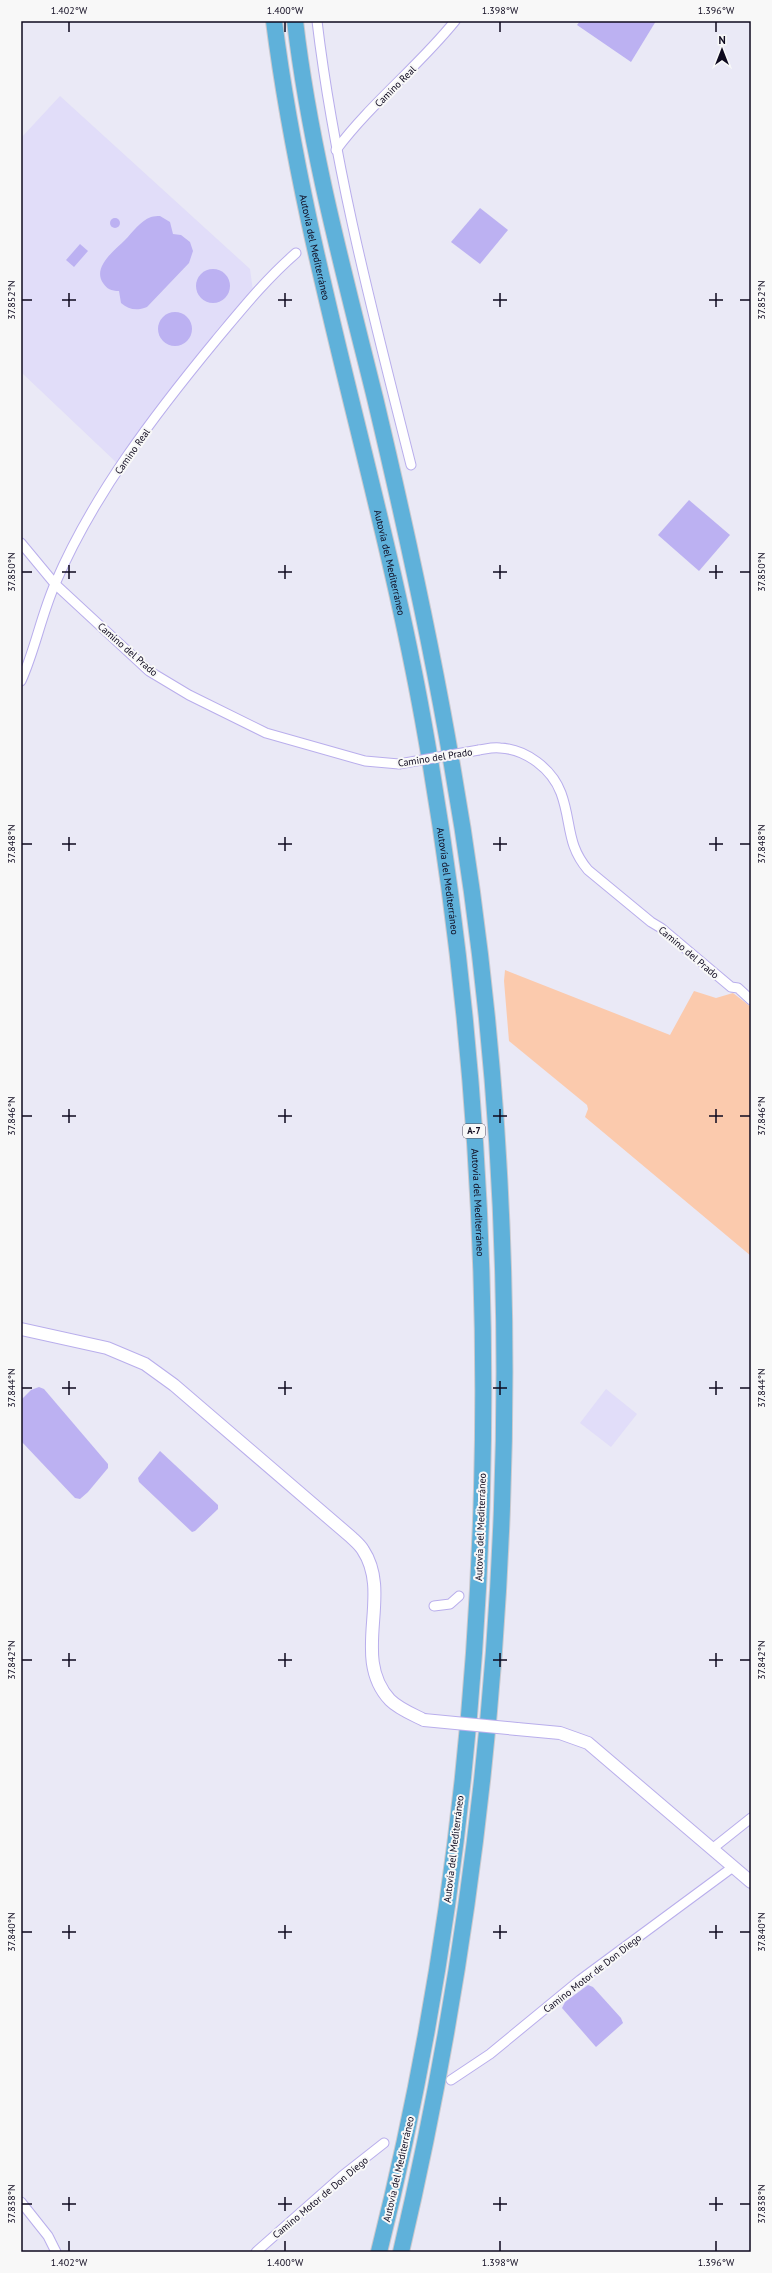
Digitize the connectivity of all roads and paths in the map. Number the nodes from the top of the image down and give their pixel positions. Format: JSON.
{"nodes":[{"id":1,"x":274,"y":21,"type":"edge"},
{"id":2,"x":295,"y":21,"type":"edge"},
{"id":3,"x":318,"y":21,"type":"edge"},
{"id":4,"x":455,"y":21,"type":"edge"},
{"id":5,"x":336,"y":150,"type":"junction"},
{"id":6,"x":296,"y":253,"type":"dead end"},
{"id":7,"x":411,"y":465,"type":"dead end"},
{"id":8,"x":21,"y":543,"type":"edge"},
{"id":9,"x":55,"y":584,"type":"junction"},
{"id":10,"x":21,"y":681,"type":"edge"},
{"id":11,"x":751,"y":1000,"type":"edge"},
{"id":12,"x":21,"y":1329,"type":"edge"},
{"id":13,"x":459,"y":1596,"type":"dead end"},
{"id":14,"x":434,"y":1606,"type":"dead end"},
{"id":15,"x":751,"y":1818,"type":"edge"},
{"id":16,"x":712,"y":1848,"type":"junction"},
{"id":17,"x":733,"y":1867,"type":"junction"},
{"id":18,"x":751,"y":1882,"type":"edge"},
{"id":19,"x":452,"y":2080,"type":"dead end"},
{"id":20,"x":384,"y":2143,"type":"dead end"},
{"id":21,"x":21,"y":2202,"type":"edge"},
{"id":22,"x":56,"y":2252,"type":"edge"},
{"id":23,"x":256,"y":2252,"type":"edge"},
{"id":24,"x":379,"y":2252,"type":"edge"},
{"id":25,"x":401,"y":2252,"type":"edge"}],
"edges":[{"from":1,"to":24,"type":"highway","name":"Autovía del Mediterráneo","number":"A-7"},
{"from":2,"to":25,"type":"highway","name":"Autovía del Mediterráneo","number":"A-7"},
{"from":3,"to":5,"type":"street"},
{"from":4,"to":5,"type":"street","name":"Camino Real"},
{"from":5,"to":7,"type":"street"},
{"from":6,"to":9,"type":"street","name":"Camino Real"},
{"from":8,"to":9,"type":"street","name":"Camino del Prado"},
{"from":9,"to":10,"type":"street","name":"Camino Real"},
{"from":9,"to":11,"type":"street","name":"Camino del Prado","bridge":true},
{"from":12,"to":16,"type":"main road","bridge":true},
{"from":13,"to":14,"type":"street"},
{"from":15,"to":16,"type":"street"},
{"from":16,"to":17,"type":"main road"},
{"from":17,"to":18,"type":"main road"},
{"from":17,"to":19,"type":"street","name":"Camino Motor de Don Diego"},
{"from":20,"to":23,"type":"street","name":"Camino Motor de Don Diego"},
{"from":21,"to":22,"type":"street"}]}
